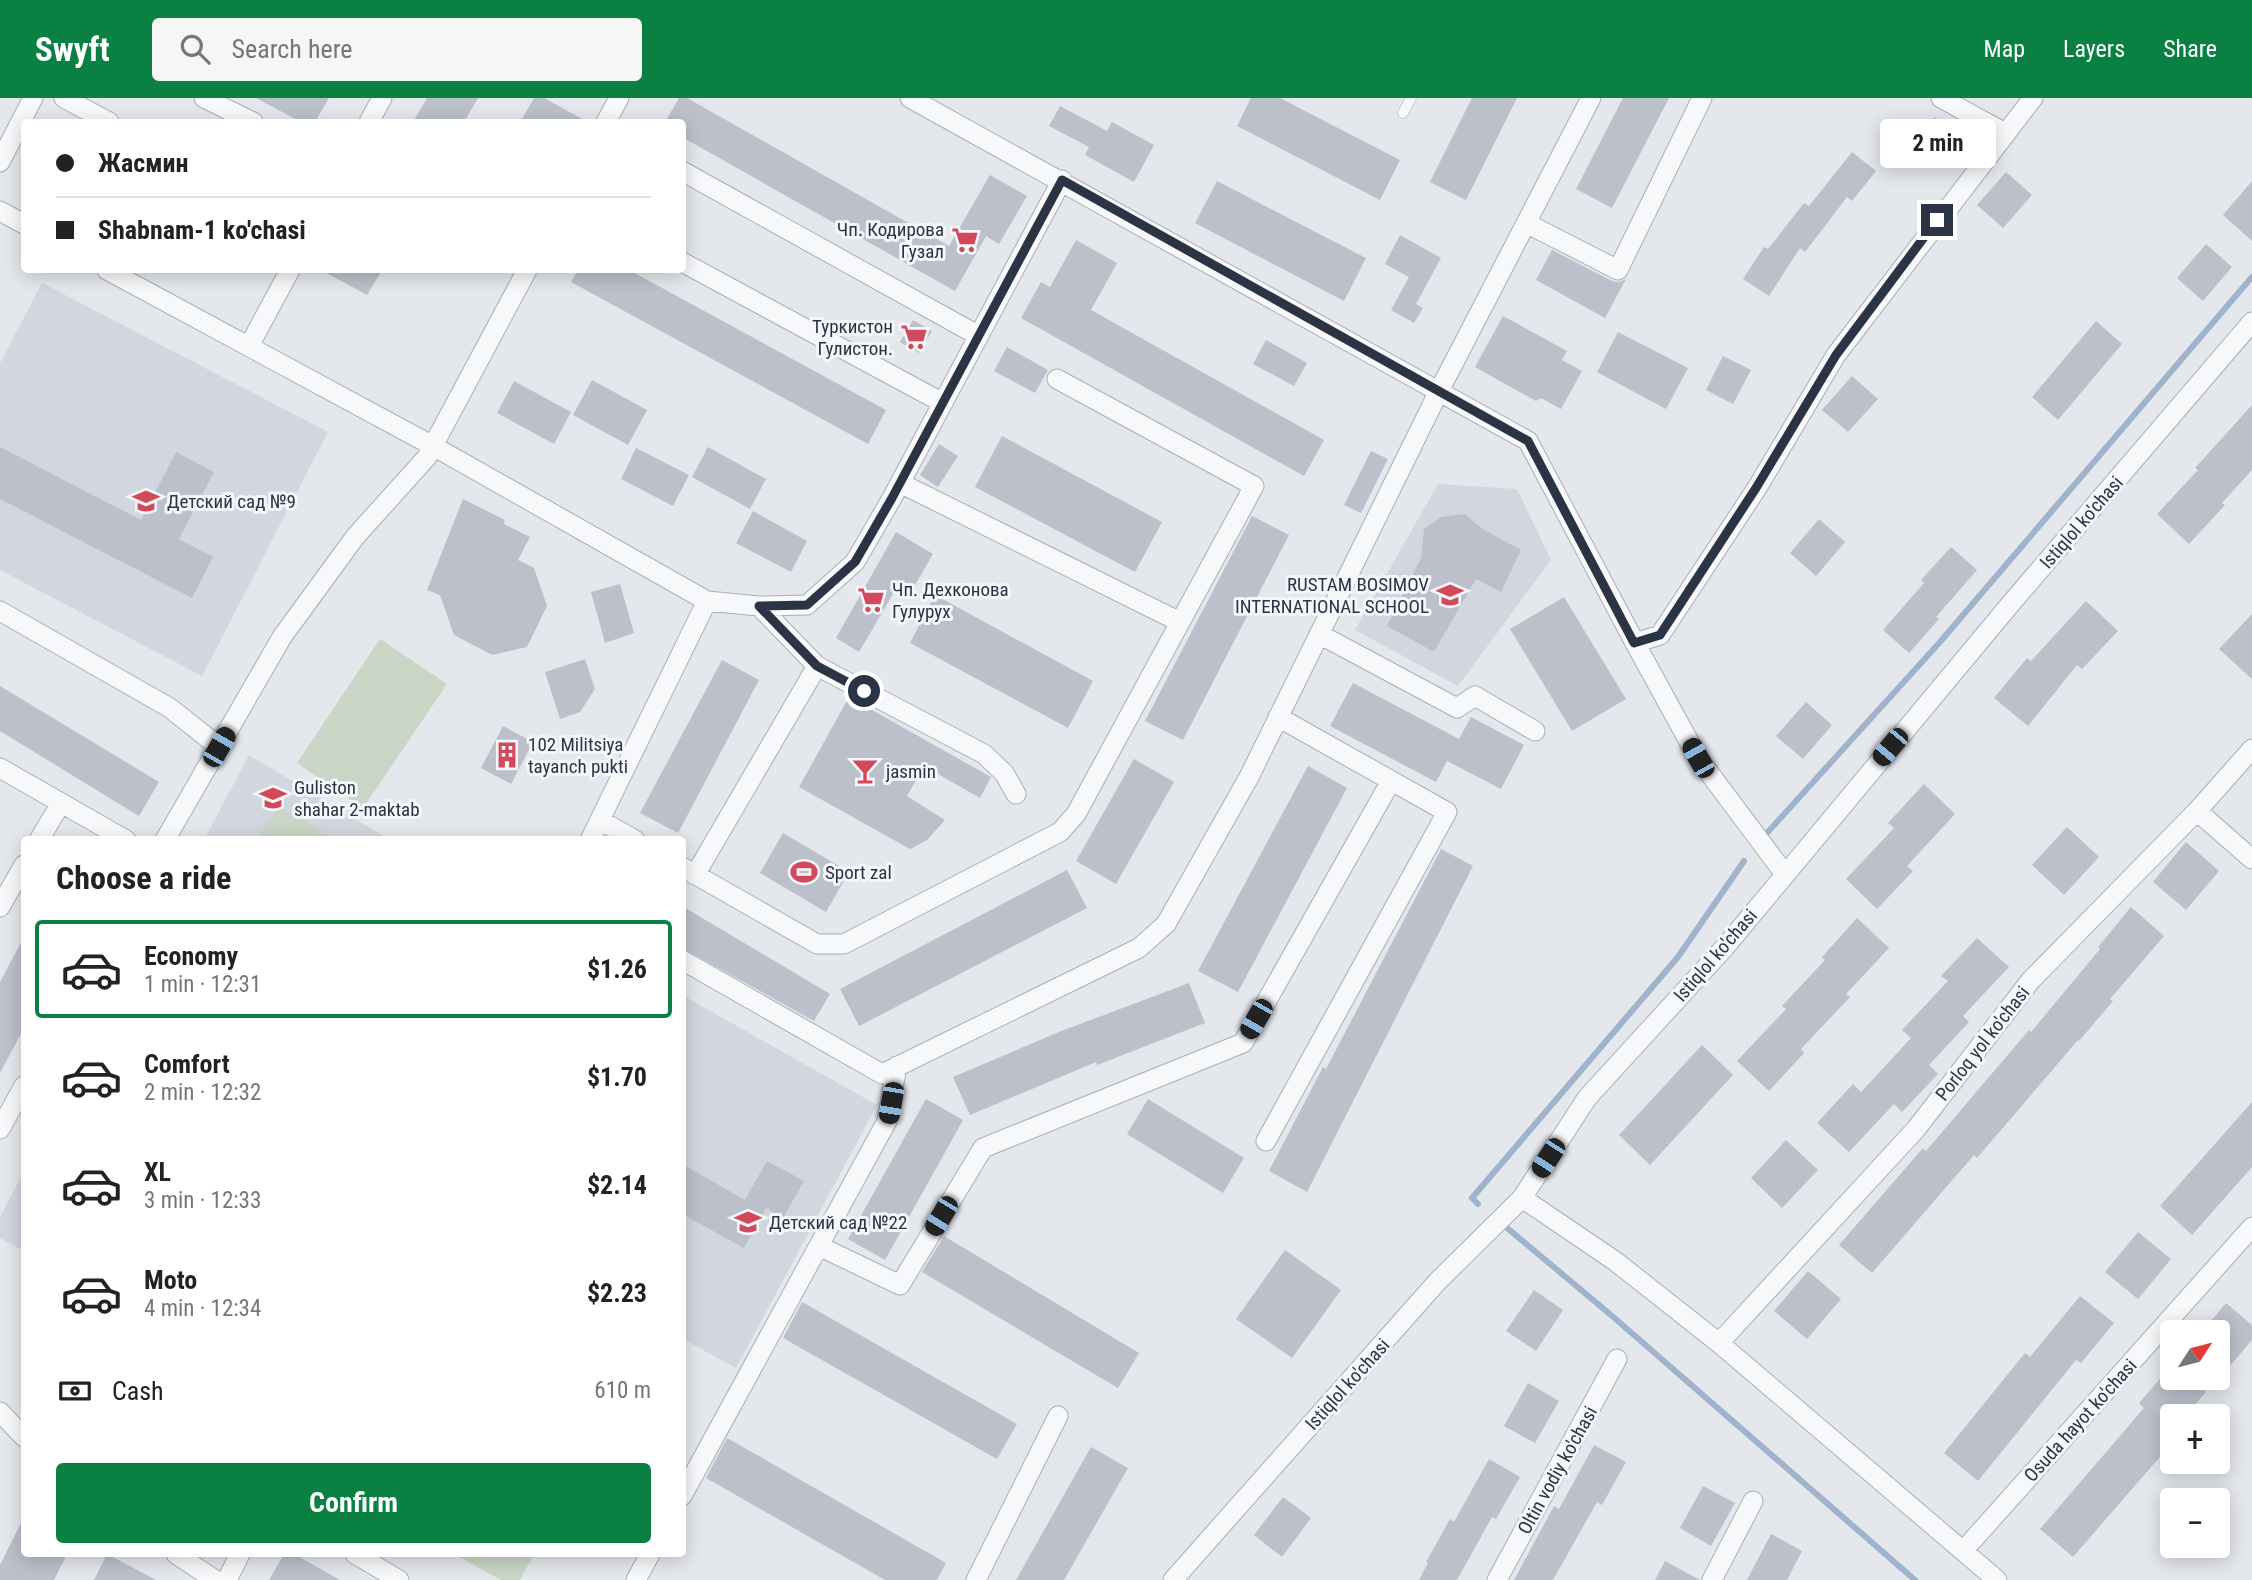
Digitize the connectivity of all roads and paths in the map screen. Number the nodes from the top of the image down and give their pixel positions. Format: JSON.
{"nodes":[{"id":1,"x":33,"y":98,"type":"edge"},
{"id":2,"x":64,"y":98,"type":"edge"},
{"id":3,"x":204,"y":98,"type":"edge"},
{"id":4,"x":382,"y":98,"type":"edge"},
{"id":5,"x":618,"y":98,"type":"edge"},
{"id":6,"x":910,"y":98,"type":"edge"},
{"id":7,"x":1411,"y":98,"type":"edge"},
{"id":8,"x":1591,"y":98,"type":"edge"},
{"id":9,"x":1702,"y":98,"type":"edge"},
{"id":10,"x":1941,"y":98,"type":"edge"},
{"id":11,"x":2033,"y":98,"type":"edge"},
{"id":12,"x":1403,"y":113,"type":"dead end"},
{"id":13,"x":22,"y":119,"type":"edge"},
{"id":14,"x":103,"y":119,"type":"edge"},
{"id":15,"x":247,"y":119,"type":"edge"},
{"id":16,"x":371,"y":119,"type":"edge"},
{"id":17,"x":608,"y":119,"type":"edge"},
{"id":18,"x":21,"y":121,"type":"edge"},
{"id":19,"x":2005,"y":133,"type":"junction"},
{"id":20,"x":0,"y":162,"type":"edge"},
{"id":21,"x":686,"y":173,"type":"edge"},
{"id":22,"x":1062,"y":180,"type":"junction"},
{"id":23,"x":0,"y":211,"type":"edge"},
{"id":24,"x":21,"y":222,"type":"edge"},
{"id":25,"x":1526,"y":223,"type":"junction"},
{"id":26,"x":686,"y":264,"type":"edge"},
{"id":27,"x":113,"y":273,"type":"edge"},
{"id":28,"x":288,"y":273,"type":"edge"},
{"id":29,"x":525,"y":273,"type":"edge"},
{"id":30,"x":2252,"y":322,"type":"edge"},
{"id":31,"x":979,"y":336,"type":"junction"},
{"id":32,"x":249,"y":346,"type":"junction"},
{"id":33,"x":1057,"y":379,"type":"dead end"},
{"id":34,"x":1439,"y":391,"type":"junction"},
{"id":35,"x":943,"y":402,"type":"junction"},
{"id":36,"x":433,"y":446,"type":"junction"},
{"id":37,"x":900,"y":483,"type":"junction"},
{"id":38,"x":708,"y":601,"type":"junction"},
{"id":39,"x":759,"y":606,"type":"junction"},
{"id":40,"x":0,"y":611,"type":"edge"},
{"id":41,"x":1180,"y":622,"type":"junction"},
{"id":42,"x":1319,"y":634,"type":"junction"},
{"id":43,"x":1634,"y":643,"type":"junction"},
{"id":44,"x":817,"y":666,"type":"junction"},
{"id":45,"x":1278,"y":717,"type":"junction"},
{"id":46,"x":1535,"y":731,"type":"dead end"},
{"id":47,"x":219,"y":747,"type":"junction"},
{"id":48,"x":2252,"y":749,"type":"edge"},
{"id":49,"x":0,"y":768,"type":"edge"},
{"id":50,"x":1391,"y":781,"type":"junction"},
{"id":51,"x":1016,"y":794,"type":"dead end"},
{"id":52,"x":61,"y":803,"type":"junction"},
{"id":53,"x":2197,"y":811,"type":"junction"},
{"id":54,"x":600,"y":820,"type":"junction"},
{"id":55,"x":41,"y":836,"type":"edge"},
{"id":56,"x":119,"y":836,"type":"edge"},
{"id":57,"x":167,"y":836,"type":"edge"},
{"id":58,"x":592,"y":836,"type":"edge"},
{"id":59,"x":628,"y":836,"type":"edge"},
{"id":60,"x":2252,"y":859,"type":"edge"},
{"id":61,"x":21,"y":870,"type":"edge"},
{"id":62,"x":689,"y":871,"type":"edge"},
{"id":63,"x":1784,"y":873,"type":"junction"},
{"id":64,"x":0,"y":907,"type":"edge"},
{"id":65,"x":686,"y":962,"type":"edge"},
{"id":66,"x":897,"y":1066,"type":"junction"},
{"id":67,"x":21,"y":1091,"type":"edge"},
{"id":68,"x":0,"y":1129,"type":"edge"},
{"id":69,"x":1266,"y":1141,"type":"dead end"},
{"id":70,"x":1522,"y":1198,"type":"junction"},
{"id":71,"x":2252,"y":1227,"type":"edge"},
{"id":72,"x":819,"y":1246,"type":"junction"},
{"id":73,"x":1719,"y":1343,"type":"junction"},
{"id":74,"x":1617,"y":1359,"type":"dead end"},
{"id":75,"x":0,"y":1412,"type":"edge"},
{"id":76,"x":1058,"y":1416,"type":"dead end"},
{"id":77,"x":21,"y":1434,"type":"edge"},
{"id":78,"x":686,"y":1489,"type":"edge"},
{"id":79,"x":1753,"y":1501,"type":"dead end"},
{"id":80,"x":1963,"y":1551,"type":"junction"},
{"id":81,"x":180,"y":1557,"type":"edge"},
{"id":82,"x":238,"y":1557,"type":"edge"},
{"id":83,"x":648,"y":1557,"type":"edge"},
{"id":84,"x":379,"y":1560,"type":"edge"},
{"id":85,"x":215,"y":1580,"type":"edge"},
{"id":86,"x":227,"y":1580,"type":"edge"},
{"id":87,"x":399,"y":1580,"type":"edge"},
{"id":88,"x":636,"y":1580,"type":"edge"},
{"id":89,"x":976,"y":1580,"type":"edge"},
{"id":90,"x":1173,"y":1580,"type":"edge"},
{"id":91,"x":1497,"y":1580,"type":"edge"},
{"id":92,"x":1712,"y":1580,"type":"edge"},
{"id":93,"x":1997,"y":1580,"type":"edge"}],
"edges":[{"from":1,"to":13,"type":"street"},
{"from":2,"to":14,"type":"street"},
{"from":3,"to":15,"type":"street"},
{"from":4,"to":16,"type":"street"},
{"from":5,"to":17,"type":"street"},
{"from":6,"to":22,"type":"street"},
{"from":7,"to":12,"type":"lane"},
{"from":8,"to":25,"type":"street"},
{"from":9,"to":25,"type":"street"},
{"from":10,"to":19,"type":"street"},
{"from":11,"to":19,"type":"street"},
{"from":18,"to":20,"type":"street"},
{"from":19,"to":43,"type":"street"},
{"from":21,"to":31,"type":"street"},
{"from":22,"to":31,"type":"street"},
{"from":22,"to":34,"type":"street"},
{"from":23,"to":24,"type":"street"},
{"from":25,"to":34,"type":"street"},
{"from":26,"to":35,"type":"street"},
{"from":27,"to":32,"type":"street"},
{"from":28,"to":32,"type":"street"},
{"from":29,"to":36,"type":"street"},
{"from":30,"to":63,"type":"street","name":"Istiqlol ko'chasi"},
{"from":31,"to":35,"type":"street"},
{"from":32,"to":36,"type":"street"},
{"from":33,"to":41,"type":"street"},
{"from":34,"to":42,"type":"street"},
{"from":34,"to":43,"type":"street"},
{"from":35,"to":37,"type":"street"},
{"from":36,"to":38,"type":"street"},
{"from":36,"to":47,"type":"street"},
{"from":37,"to":39,"type":"street"},
{"from":37,"to":41,"type":"street"},
{"from":38,"to":39,"type":"street"},
{"from":38,"to":54,"type":"street"},
{"from":39,"to":44,"type":"street"},
{"from":40,"to":47,"type":"street"},
{"from":41,"to":62,"type":"street"},
{"from":42,"to":45,"type":"street"},
{"from":42,"to":46,"type":"street"},
{"from":43,"to":63,"type":"street"},
{"from":44,"to":51,"type":"street"},
{"from":44,"to":62,"type":"street"},
{"from":45,"to":50,"type":"street"},
{"from":45,"to":66,"type":"street"},
{"from":47,"to":57,"type":"street"},
{"from":48,"to":53,"type":"street","name":"Porloq yol ko'chasi"},
{"from":49,"to":52,"type":"street"},
{"from":50,"to":69,"type":"street"},
{"from":50,"to":72,"type":"street"},
{"from":52,"to":55,"type":"street"},
{"from":52,"to":56,"type":"street"},
{"from":53,"to":60,"type":"street"},
{"from":53,"to":73,"type":"street","name":"Porloq yol ko'chasi"},
{"from":54,"to":58,"type":"street"},
{"from":54,"to":59,"type":"street"},
{"from":61,"to":64,"type":"street"},
{"from":63,"to":70,"type":"street","name":"Istiqlol ko'chasi"},
{"from":65,"to":66,"type":"street"},
{"from":66,"to":72,"type":"street"},
{"from":67,"to":68,"type":"street"},
{"from":70,"to":73,"type":"street"},
{"from":70,"to":90,"type":"street","name":"Istiqlol ko'chasi"},
{"from":71,"to":80,"type":"street","name":"Osuda hayot ko'chasi"},
{"from":72,"to":78,"type":"street"},
{"from":73,"to":80,"type":"street"},
{"from":74,"to":91,"type":"street","name":"Oltin vodiy ko'chasi"},
{"from":75,"to":77,"type":"street"},
{"from":76,"to":89,"type":"street"},
{"from":79,"to":92,"type":"street"},
{"from":80,"to":93,"type":"street"},
{"from":81,"to":85,"type":"street"},
{"from":82,"to":86,"type":"street"},
{"from":83,"to":88,"type":"street"},
{"from":84,"to":87,"type":"street"}]}
